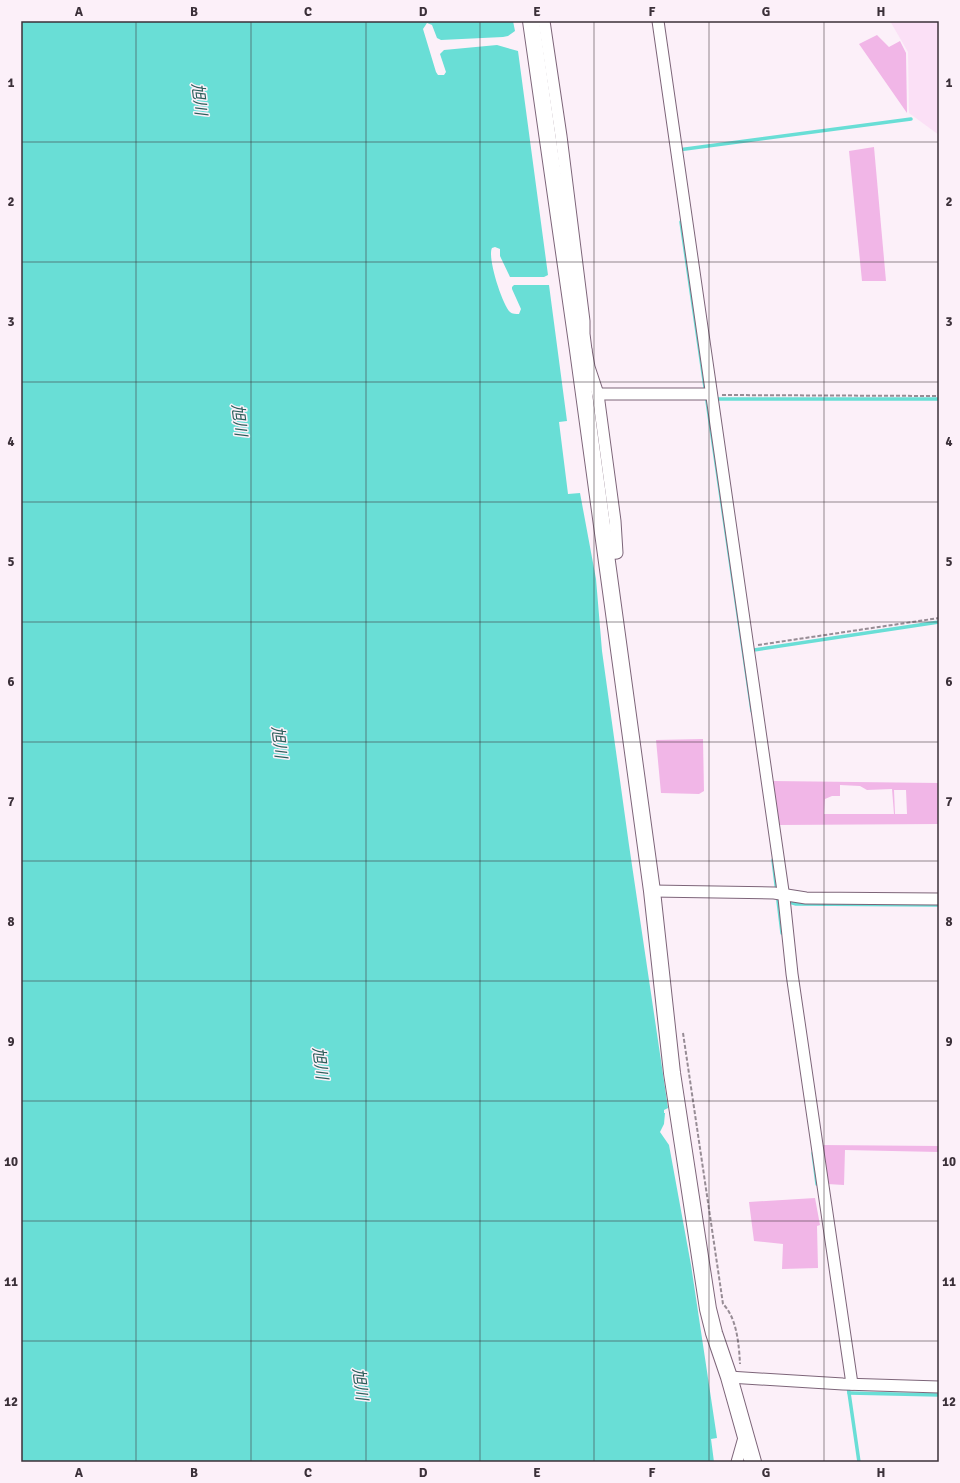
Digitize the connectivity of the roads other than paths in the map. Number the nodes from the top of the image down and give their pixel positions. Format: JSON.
{"nodes":[{"id":1,"x":531,"y":21,"type":"edge"},
{"id":2,"x":544,"y":21,"type":"edge"},
{"id":3,"x":658,"y":21,"type":"edge"},
{"id":4,"x":582,"y":350,"type":"junction"},
{"id":5,"x":707,"y":393,"type":"junction"},
{"id":6,"x":598,"y":394,"type":"junction"},
{"id":7,"x":606,"y":554,"type":"junction"},
{"id":8,"x":652,"y":891,"type":"junction"},
{"id":9,"x":781,"y":897,"type":"junction"},
{"id":10,"x":939,"y":899,"type":"edge"},
{"id":11,"x":729,"y":1377,"type":"junction"},
{"id":12,"x":849,"y":1384,"type":"junction"},
{"id":13,"x":939,"y":1388,"type":"edge"},
{"id":14,"x":745,"y":1434,"type":"junction"},
{"id":15,"x":737,"y":1462,"type":"edge"},
{"id":16,"x":753,"y":1462,"type":"edge"}],
"edges":[{"from":1,"to":4,"type":"street"},
{"from":2,"to":4,"type":"street"},
{"from":3,"to":5,"type":"street"},
{"from":4,"to":6,"type":"street"},
{"from":4,"to":7,"type":"street"},
{"from":5,"to":6,"type":"street"},
{"from":5,"to":9,"type":"street"},
{"from":6,"to":7,"type":"street"},
{"from":7,"to":8,"type":"street"},
{"from":8,"to":9,"type":"street"},
{"from":8,"to":11,"type":"street"},
{"from":9,"to":10,"type":"street"},
{"from":9,"to":12,"type":"street"},
{"from":11,"to":12,"type":"street"},
{"from":11,"to":14,"type":"street"},
{"from":12,"to":13,"type":"street"},
{"from":14,"to":15,"type":"street"},
{"from":14,"to":16,"type":"street"}]}
